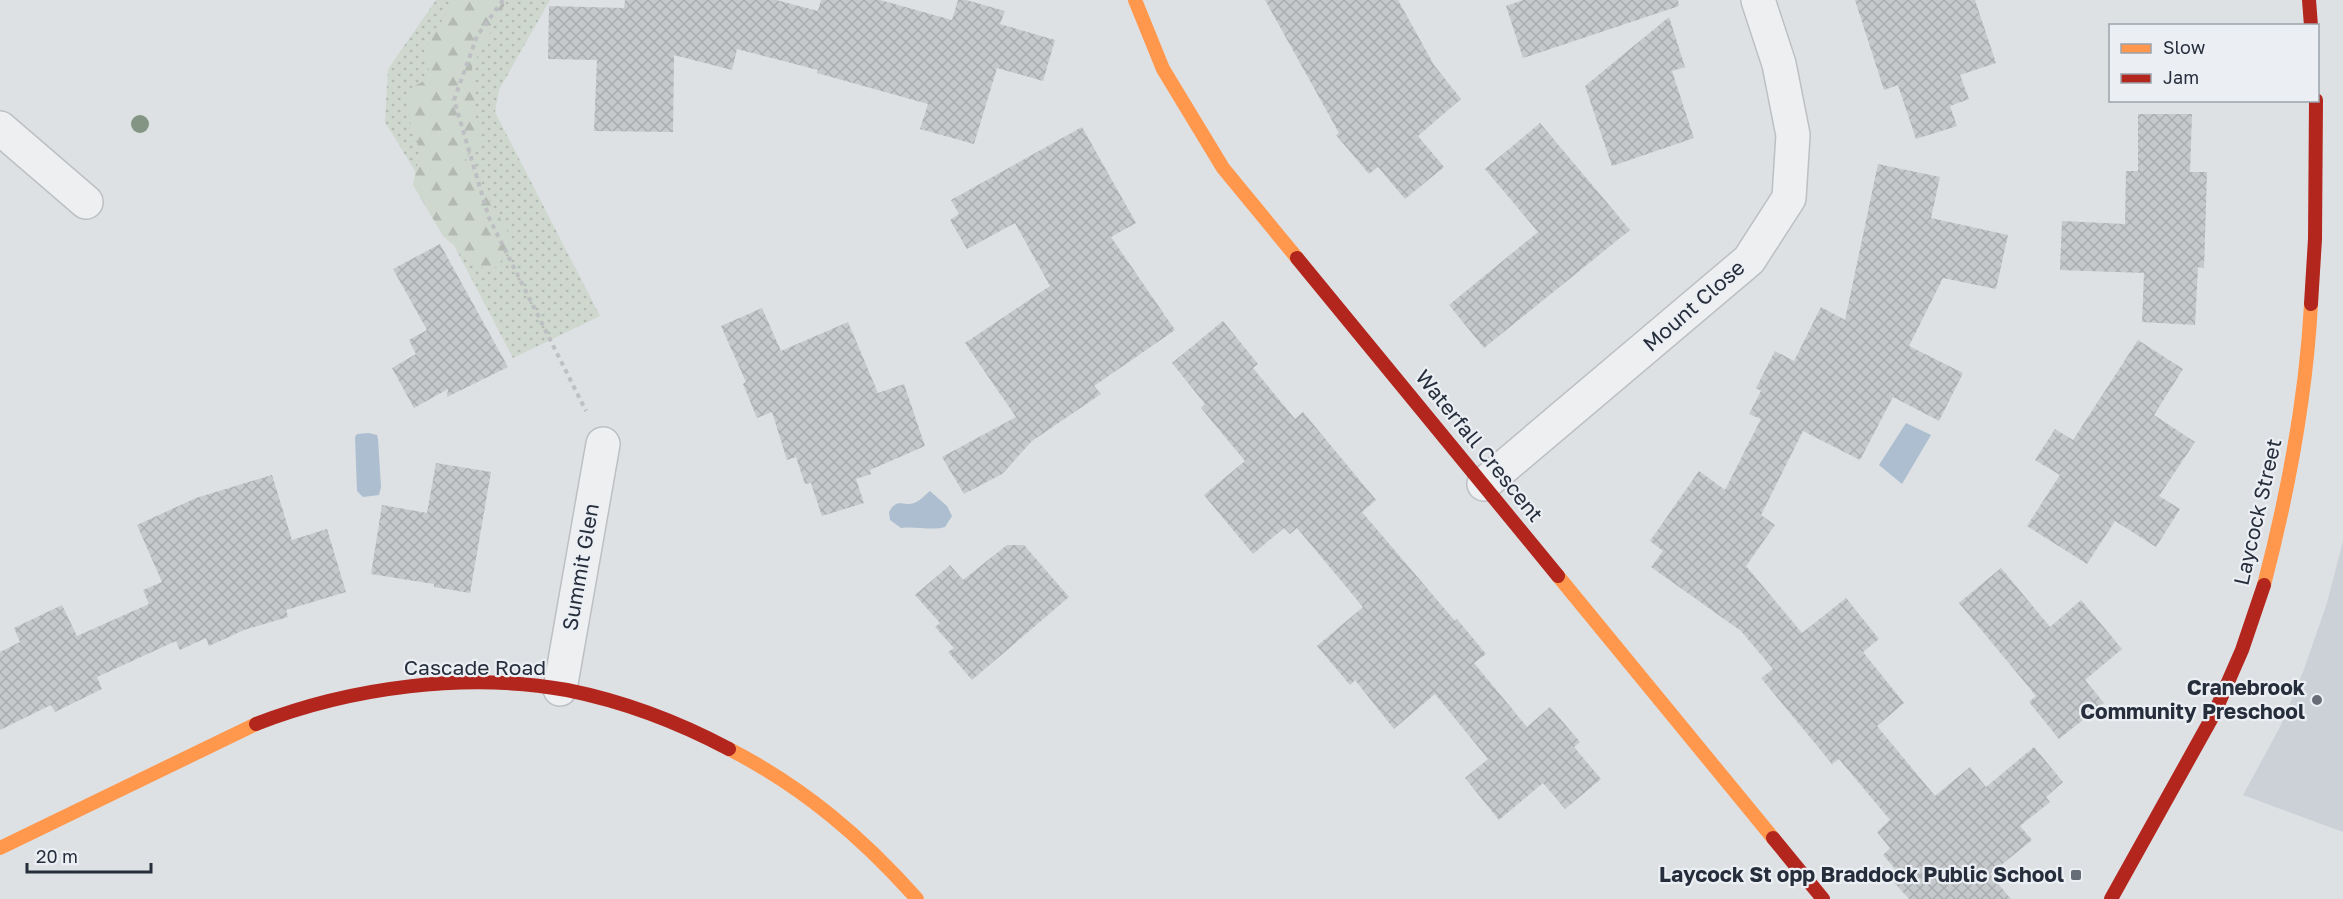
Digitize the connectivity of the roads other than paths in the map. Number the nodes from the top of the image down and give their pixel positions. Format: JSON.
{"nodes":[{"id":1,"x":1134,"y":0,"type":"edge"},
{"id":2,"x":1758,"y":0,"type":"edge"},
{"id":3,"x":2309,"y":0,"type":"edge"},
{"id":4,"x":2311,"y":24,"type":"edge"},
{"id":5,"x":2316,"y":102,"type":"edge"},
{"id":6,"x":0,"y":128,"type":"edge"},
{"id":7,"x":86,"y":202,"type":"dead end"},
{"id":8,"x":603,"y":444,"type":"road end"},
{"id":9,"x":1484,"y":484,"type":"junction"},
{"id":10,"x":560,"y":689,"type":"junction"},
{"id":11,"x":0,"y":848,"type":"edge"},
{"id":12,"x":918,"y":899,"type":"edge"},
{"id":13,"x":1823,"y":899,"type":"edge"},
{"id":14,"x":2111,"y":899,"type":"edge"}],
"edges":[{"from":1,"to":9,"type":"street","name":"Waterfall Crescent"},
{"from":2,"to":9,"type":"street","name":"Mount Close"},
{"from":3,"to":4,"type":"street"},
{"from":5,"to":14,"type":"street","name":"Laycock Street"},
{"from":6,"to":7,"type":"street"},
{"from":8,"to":10,"type":"street","name":"Summit Glen"},
{"from":9,"to":13,"type":"street","name":"Waterfall Crescent"},
{"from":10,"to":11,"type":"street","name":"Cascade Road"},
{"from":10,"to":12,"type":"street","name":"Cascade Road"}]}
